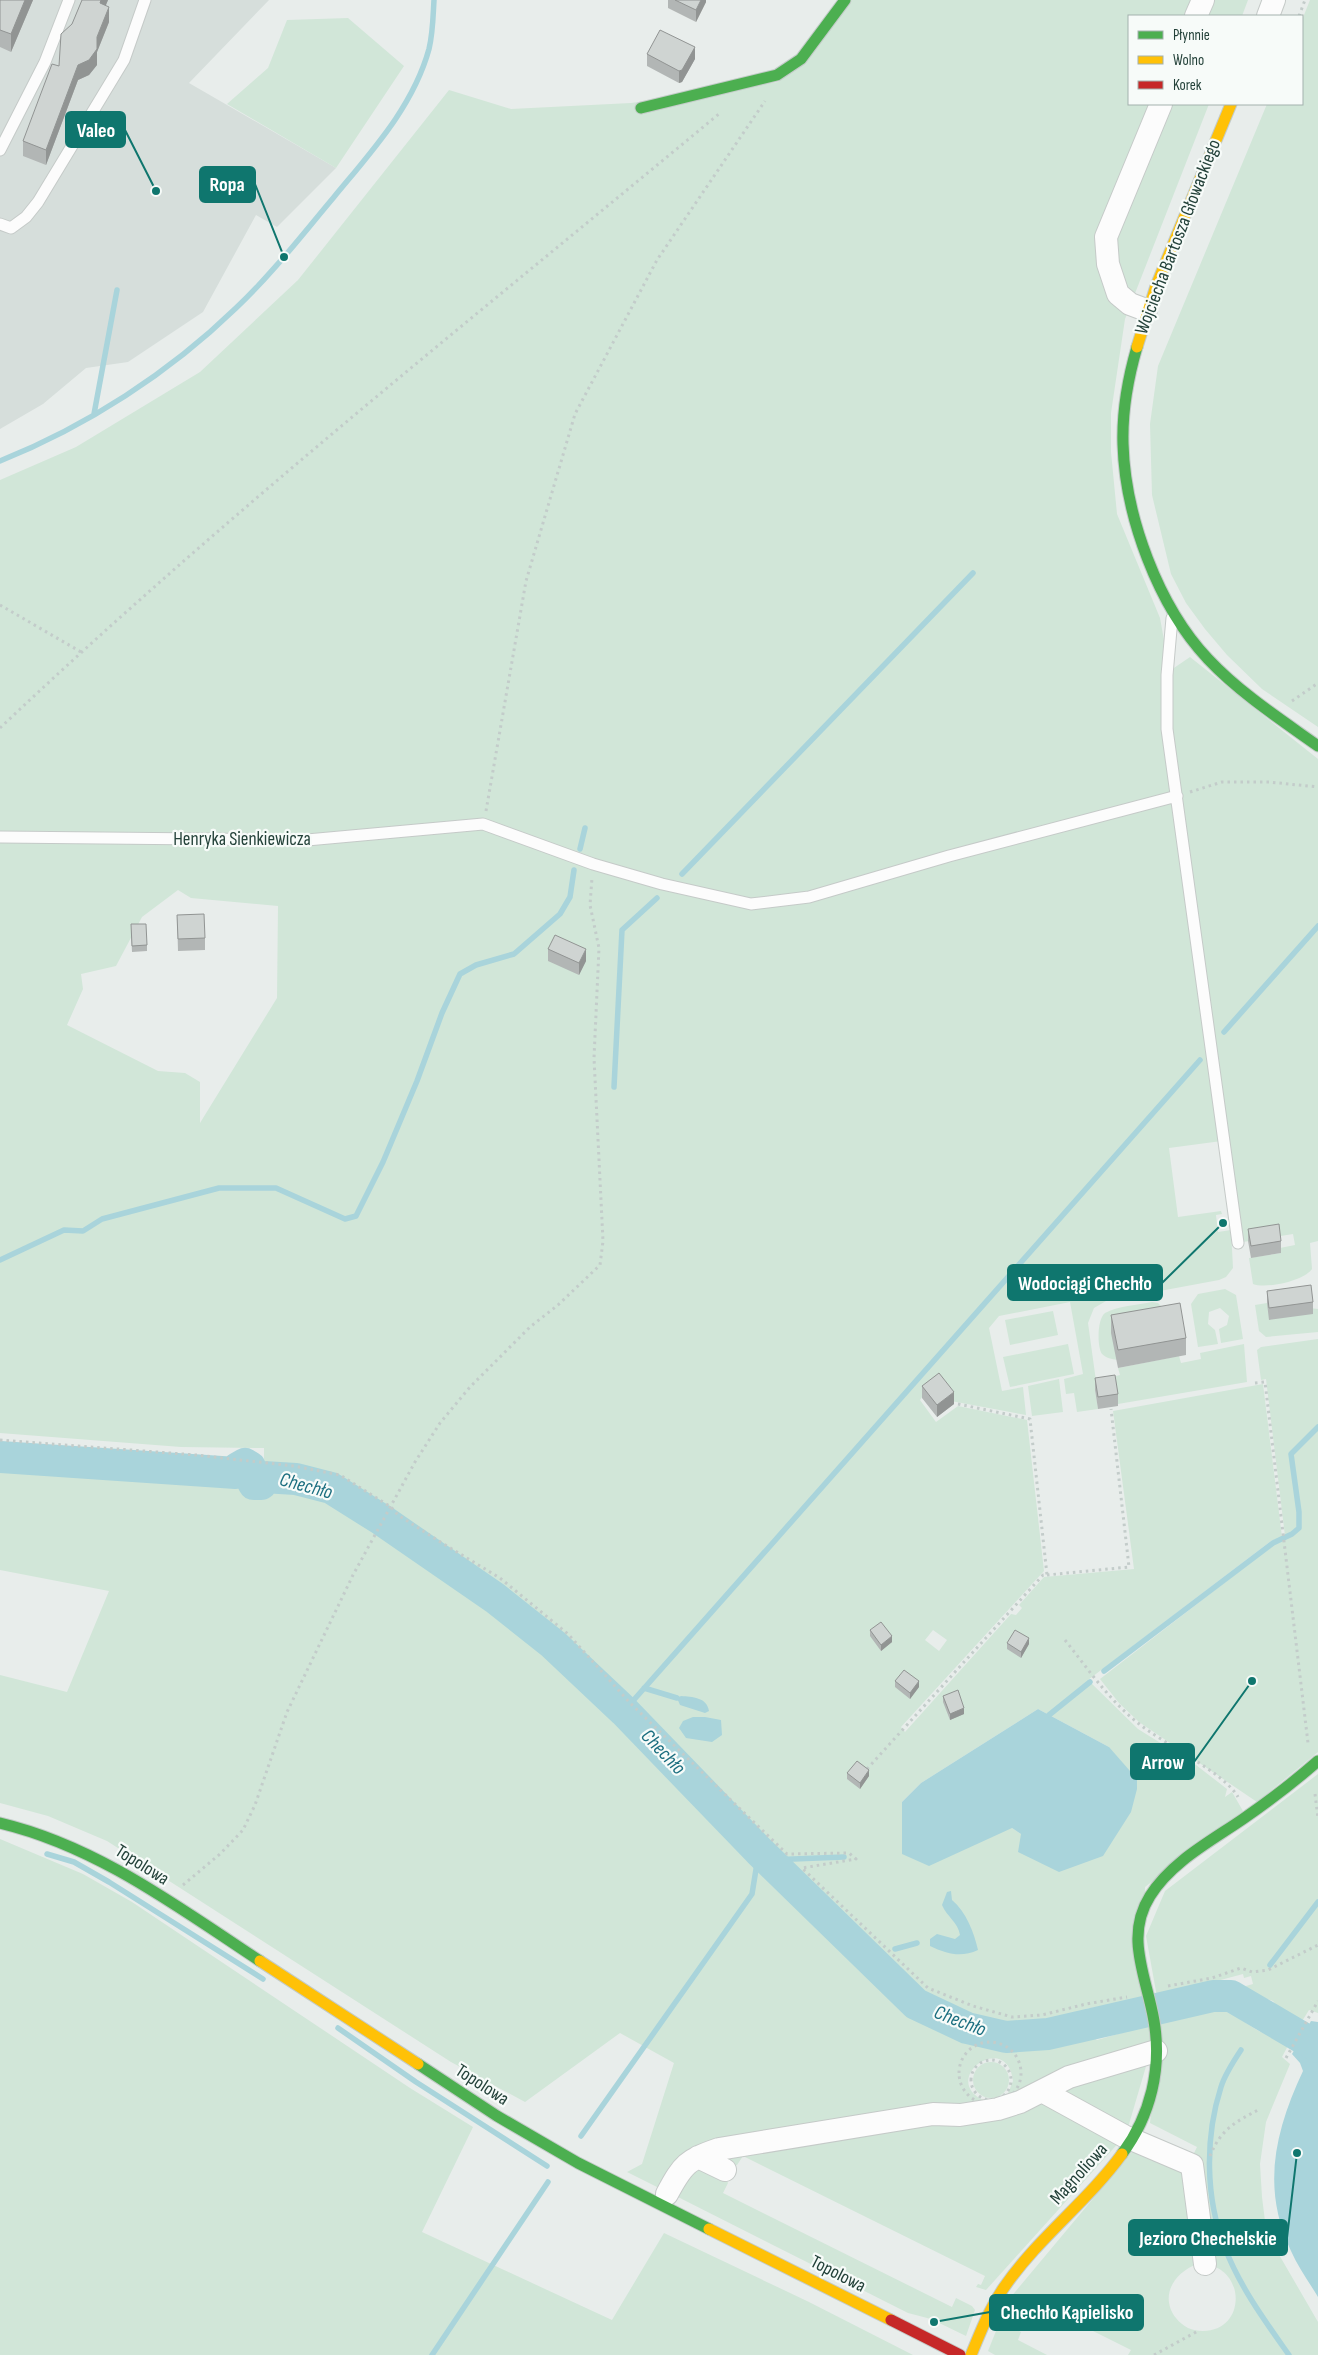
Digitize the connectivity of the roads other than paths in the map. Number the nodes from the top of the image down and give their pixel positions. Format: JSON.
{"nodes":[{"id":1,"x":69,"y":0,"type":"edge"},
{"id":2,"x":145,"y":0,"type":"edge"},
{"id":3,"x":845,"y":0,"type":"edge"},
{"id":4,"x":1203,"y":0,"type":"edge"},
{"id":5,"x":1274,"y":0,"type":"edge"},
{"id":6,"x":1196,"y":15,"type":"edge"},
{"id":7,"x":1268,"y":15,"type":"edge"},
{"id":8,"x":1161,"y":105,"type":"edge"},
{"id":9,"x":1231,"y":105,"type":"edge"},
{"id":10,"x":641,"y":108,"type":"dead end"},
{"id":11,"x":0,"y":150,"type":"edge"},
{"id":12,"x":0,"y":224,"type":"edge"},
{"id":13,"x":1146,"y":310,"type":"junction"},
{"id":14,"x":1172,"y":611,"type":"junction"},
{"id":15,"x":1318,"y":746,"type":"edge"},
{"id":16,"x":1178,"y":796,"type":"junction"},
{"id":17,"x":0,"y":837,"type":"edge"},
{"id":18,"x":1238,"y":1242,"type":"dead end"},
{"id":19,"x":1318,"y":1761,"type":"edge"},
{"id":20,"x":0,"y":1823,"type":"edge"},
{"id":21,"x":1156,"y":2050,"type":"junction"},
{"id":22,"x":1042,"y":2091,"type":"junction"},
{"id":23,"x":1132,"y":2139,"type":"junction"},
{"id":24,"x":698,"y":2156,"type":"junction"},
{"id":25,"x":725,"y":2170,"type":"dead end"},
{"id":26,"x":667,"y":2194,"type":"dead end"},
{"id":27,"x":1205,"y":2264,"type":"dead end"},
{"id":28,"x":960,"y":2355,"type":"edge"},
{"id":29,"x":971,"y":2355,"type":"edge"}],
"edges":[{"from":1,"to":11,"type":"lane"},
{"from":2,"to":12,"type":"lane"},
{"from":3,"to":10,"type":"street"},
{"from":4,"to":6,"type":"street"},
{"from":5,"to":7,"type":"street"},
{"from":8,"to":13,"type":"street"},
{"from":9,"to":13,"type":"street","name":"Wojciecha Bartosza Głowackiego"},
{"from":13,"to":14,"type":"street","name":"Wojciecha Bartosza Głowackiego"},
{"from":14,"to":15,"type":"street","name":"Wojciecha Bartosza Głowackiego"},
{"from":14,"to":16,"type":"lane"},
{"from":16,"to":17,"type":"lane","name":"Henryka Sienkiewicza"},
{"from":16,"to":18,"type":"lane"},
{"from":19,"to":21,"type":"street","name":"Magnoliowa"},
{"from":20,"to":28,"type":"street","name":"Topolowa"},
{"from":21,"to":22,"type":"street"},
{"from":21,"to":23,"type":"street","name":"Magnoliowa"},
{"from":22,"to":23,"type":"street"},
{"from":22,"to":24,"type":"street"},
{"from":23,"to":27,"type":"street"},
{"from":23,"to":29,"type":"street","name":"Magnoliowa"},
{"from":24,"to":25,"type":"street"},
{"from":24,"to":26,"type":"street"}]}
